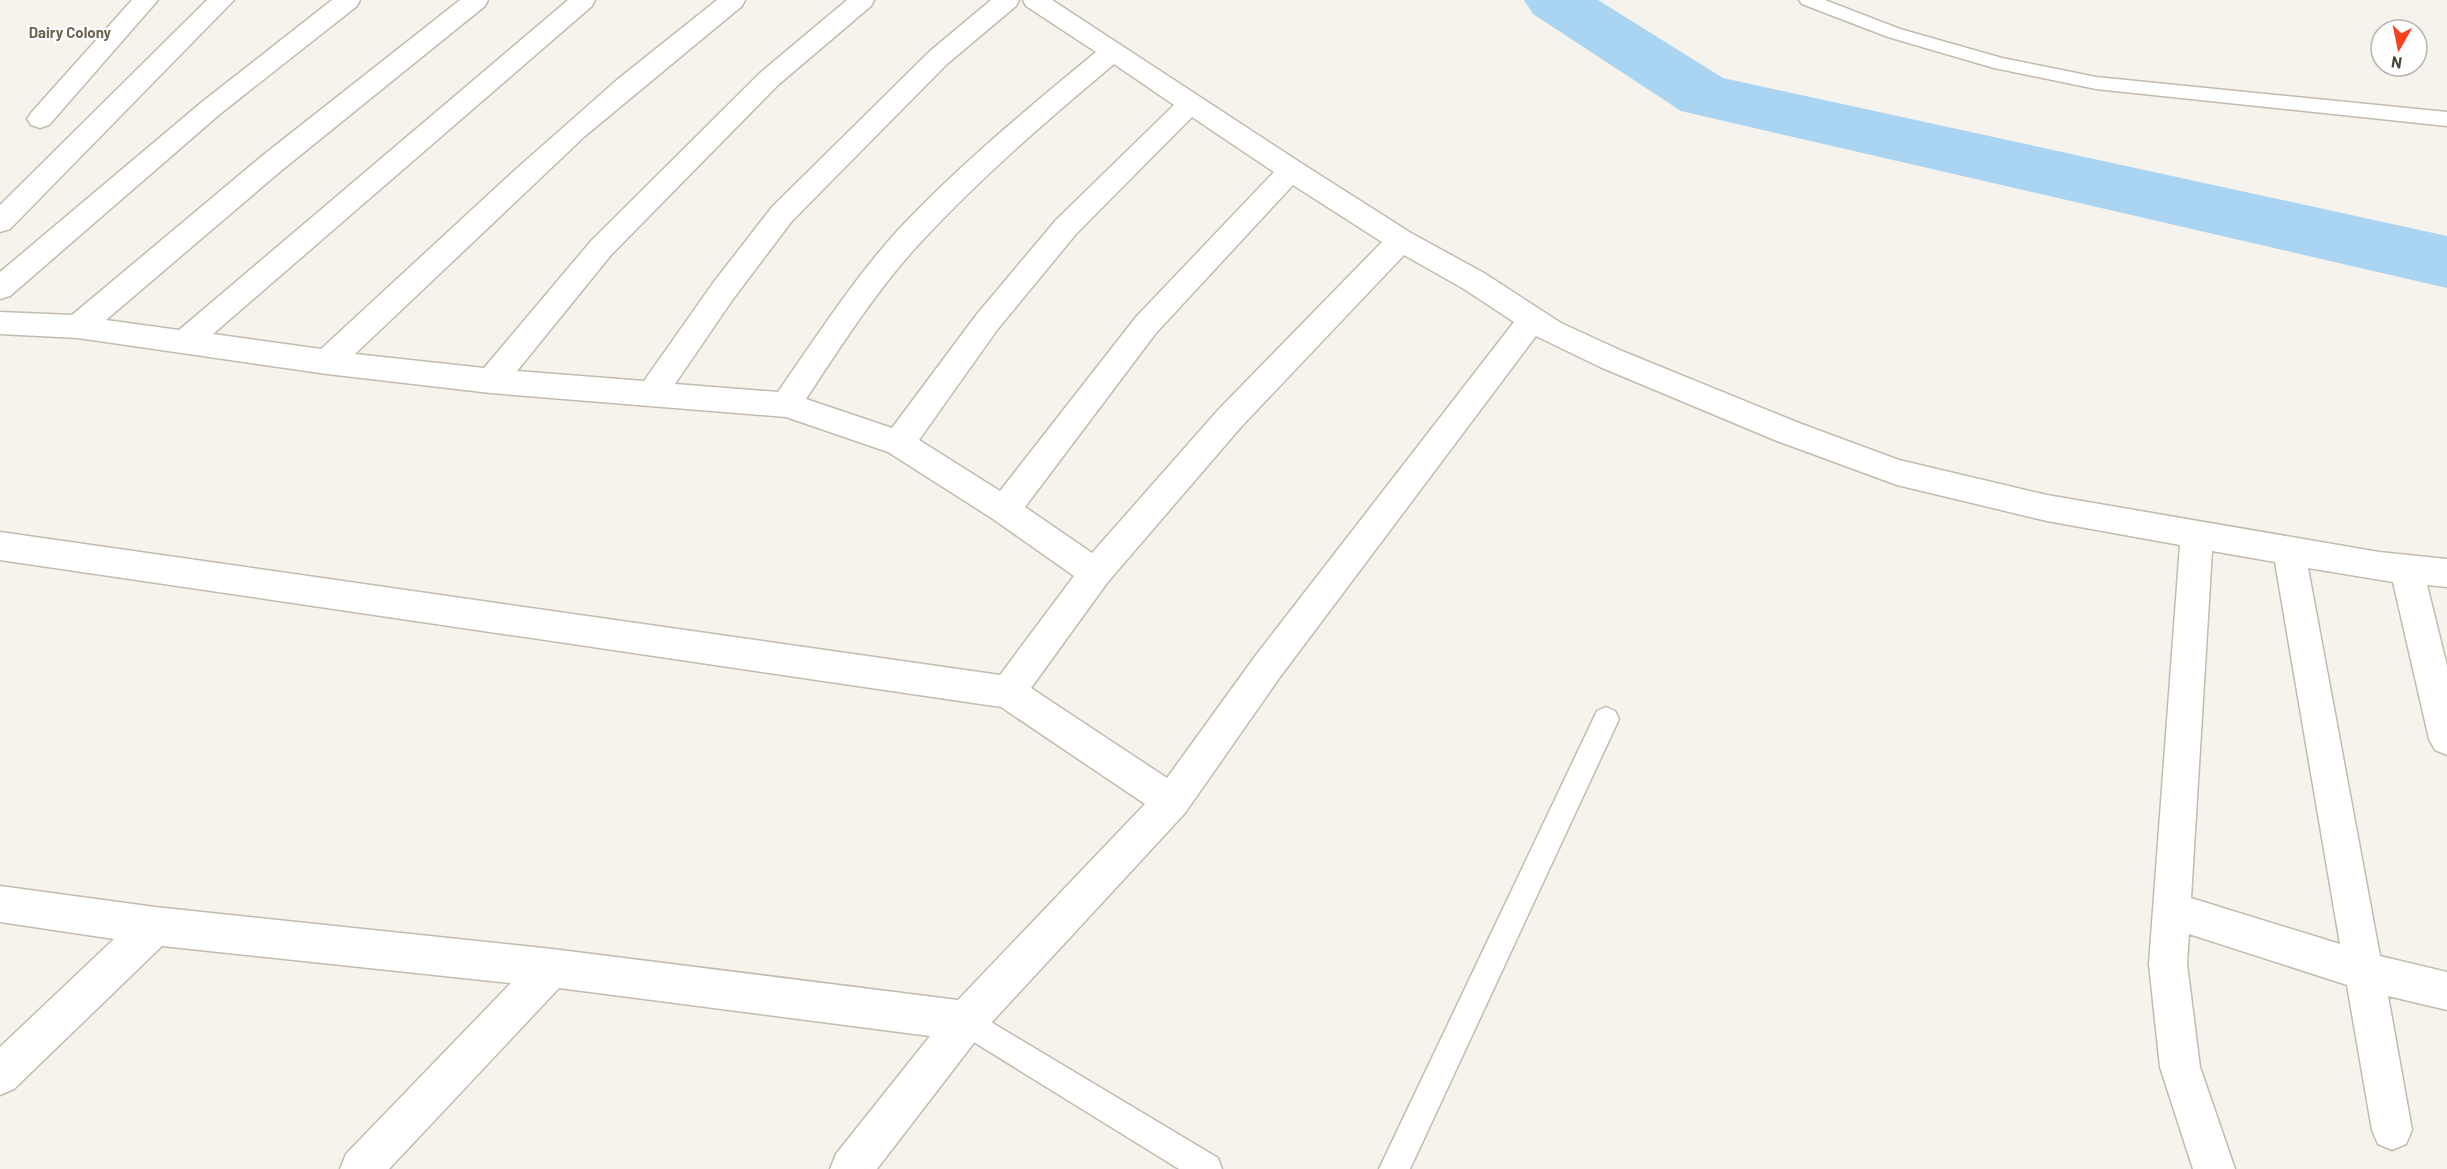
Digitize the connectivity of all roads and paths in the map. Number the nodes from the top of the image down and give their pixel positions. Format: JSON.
{"nodes":[{"id":1,"x":146,"y":0,"type":"edge"},
{"id":2,"x":222,"y":0,"type":"edge"},
{"id":3,"x":348,"y":0,"type":"edge"},
{"id":4,"x":476,"y":0,"type":"edge"},
{"id":5,"x":583,"y":0,"type":"edge"},
{"id":6,"x":733,"y":0,"type":"edge"},
{"id":7,"x":862,"y":0,"type":"edge"},
{"id":8,"x":1006,"y":0,"type":"edge"},
{"id":9,"x":1035,"y":0,"type":"edge"},
{"id":10,"x":1808,"y":0,"type":"edge"},
{"id":11,"x":1112,"y":52,"type":"junction"},
{"id":12,"x":1191,"y":103,"type":"junction"},
{"id":13,"x":40,"y":119,"type":"dead end"},
{"id":14,"x":2447,"y":119,"type":"edge"},
{"id":15,"x":1291,"y":170,"type":"junction"},
{"id":16,"x":0,"y":222,"type":"edge"},
{"id":17,"x":1401,"y":240,"type":"junction"},
{"id":18,"x":0,"y":288,"type":"edge"},
{"id":19,"x":0,"y":323,"type":"edge"},
{"id":20,"x":1542,"y":325,"type":"junction"},
{"id":21,"x":78,"y":327,"type":"junction"},
{"id":22,"x":187,"y":340,"type":"junction"},
{"id":23,"x":327,"y":362,"type":"junction"},
{"id":24,"x":491,"y":381,"type":"junction"},
{"id":25,"x":652,"y":393,"type":"junction"},
{"id":26,"x":786,"y":405,"type":"junction"},
{"id":27,"x":899,"y":443,"type":"junction"},
{"id":28,"x":1004,"y":510,"type":"junction"},
{"id":29,"x":2197,"y":535,"type":"junction"},
{"id":30,"x":0,"y":546,"type":"edge"},
{"id":31,"x":2289,"y":551,"type":"junction"},
{"id":32,"x":2407,"y":568,"type":"junction"},
{"id":33,"x":1095,"y":573,"type":"junction"},
{"id":34,"x":2447,"y":573,"type":"edge"},
{"id":35,"x":1008,"y":692,"type":"junction"},
{"id":36,"x":1606,"y":718,"type":"dead end"},
{"id":37,"x":2447,"y":738,"type":"edge"},
{"id":38,"x":1172,"y":801,"type":"junction"},
{"id":39,"x":0,"y":904,"type":"edge"},
{"id":40,"x":2171,"y":910,"type":"junction"},
{"id":41,"x":155,"y":926,"type":"junction"},
{"id":42,"x":552,"y":968,"type":"junction"},
{"id":43,"x":2364,"y":971,"type":"junction"},
{"id":44,"x":2447,"y":991,"type":"edge"},
{"id":45,"x":966,"y":1021,"type":"junction"},
{"id":46,"x":0,"y":1075,"type":"edge"},
{"id":47,"x":2392,"y":1130,"type":"dead end"},
{"id":48,"x":361,"y":1169,"type":"edge"},
{"id":49,"x":851,"y":1169,"type":"edge"},
{"id":50,"x":1207,"y":1169,"type":"edge"},
{"id":51,"x":1394,"y":1169,"type":"edge"},
{"id":52,"x":2214,"y":1169,"type":"edge"}],
"edges":[{"from":1,"to":13,"type":"street"},
{"from":2,"to":16,"type":"street"},
{"from":3,"to":18,"type":"street"},
{"from":4,"to":21,"type":"street"},
{"from":5,"to":22,"type":"street"},
{"from":6,"to":23,"type":"street"},
{"from":7,"to":24,"type":"street"},
{"from":8,"to":25,"type":"street"},
{"from":9,"to":11,"type":"street"},
{"from":10,"to":14,"type":"lane"},
{"from":11,"to":12,"type":"street"},
{"from":11,"to":26,"type":"street"},
{"from":12,"to":15,"type":"street"},
{"from":12,"to":27,"type":"street"},
{"from":15,"to":17,"type":"street"},
{"from":15,"to":28,"type":"street"},
{"from":17,"to":20,"type":"street"},
{"from":17,"to":33,"type":"street"},
{"from":19,"to":21,"type":"street"},
{"from":20,"to":29,"type":"street"},
{"from":20,"to":38,"type":"street"},
{"from":21,"to":22,"type":"street"},
{"from":22,"to":23,"type":"street"},
{"from":23,"to":24,"type":"street"},
{"from":24,"to":25,"type":"street"},
{"from":25,"to":26,"type":"street"},
{"from":26,"to":27,"type":"street"},
{"from":27,"to":28,"type":"street"},
{"from":28,"to":33,"type":"street"},
{"from":29,"to":31,"type":"street"},
{"from":29,"to":40,"type":"street"},
{"from":30,"to":35,"type":"street"},
{"from":31,"to":32,"type":"street"},
{"from":31,"to":43,"type":"street"},
{"from":32,"to":34,"type":"street"},
{"from":32,"to":37,"type":"street"},
{"from":33,"to":35,"type":"street"},
{"from":35,"to":38,"type":"street"},
{"from":36,"to":51,"type":"lane"},
{"from":38,"to":45,"type":"street"},
{"from":39,"to":41,"type":"street"},
{"from":40,"to":43,"type":"street"},
{"from":40,"to":52,"type":"street"},
{"from":41,"to":42,"type":"street"},
{"from":41,"to":46,"type":"street"},
{"from":42,"to":45,"type":"street"},
{"from":42,"to":48,"type":"street"},
{"from":43,"to":44,"type":"street"},
{"from":43,"to":47,"type":"street"},
{"from":45,"to":49,"type":"street"},
{"from":45,"to":50,"type":"lane"}]}
